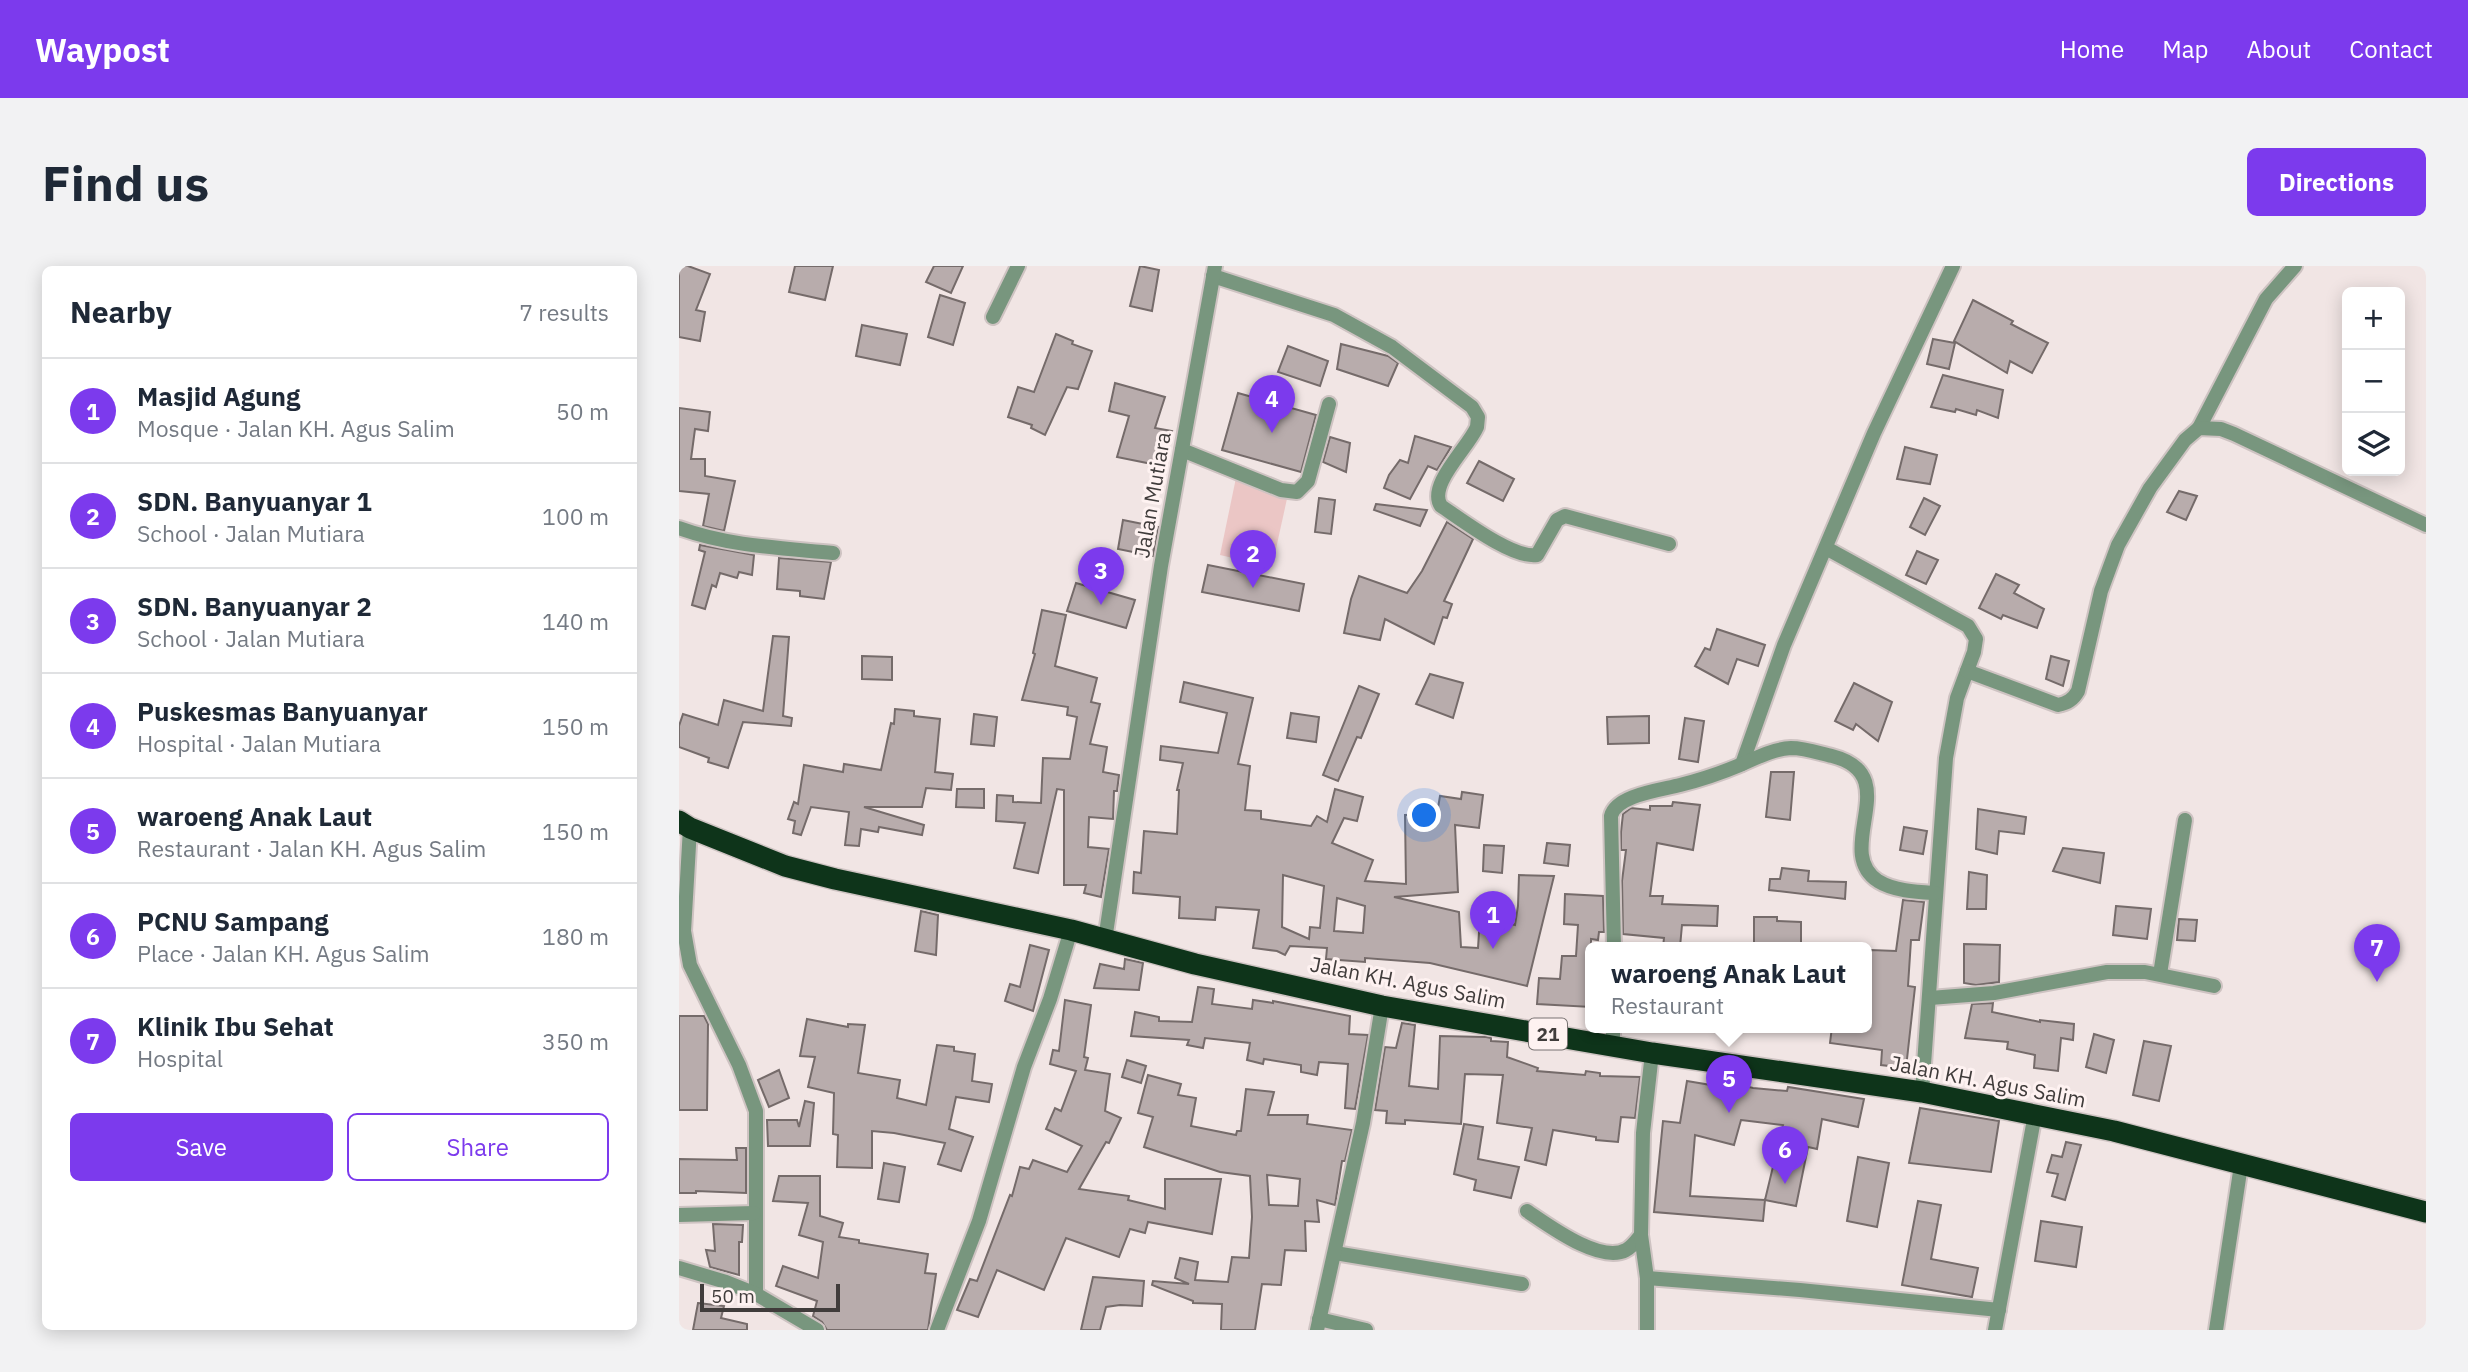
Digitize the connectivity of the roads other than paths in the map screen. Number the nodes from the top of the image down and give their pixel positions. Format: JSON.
{"nodes":[{"id":1,"x":1018,"y":266,"type":"edge"},
{"id":2,"x":1953,"y":266,"type":"edge"},
{"id":3,"x":2295,"y":266,"type":"edge"},
{"id":4,"x":1214,"y":271,"type":"edge"},
{"id":5,"x":993,"y":317,"type":"dead end"},
{"id":6,"x":1329,"y":404,"type":"dead end"},
{"id":7,"x":2199,"y":428,"type":"junction"},
{"id":8,"x":1182,"y":450,"type":"junction"},
{"id":9,"x":2426,"y":525,"type":"edge"},
{"id":10,"x":679,"y":528,"type":"edge"},
{"id":11,"x":1669,"y":544,"type":"dead end"},
{"id":12,"x":1826,"y":548,"type":"junction"},
{"id":13,"x":833,"y":553,"type":"dead end"},
{"id":14,"x":1967,"y":671,"type":"junction"},
{"id":15,"x":1742,"y":764,"type":"junction"},
{"id":16,"x":2185,"y":820,"type":"dead end"},
{"id":17,"x":685,"y":825,"type":"edge"},
{"id":18,"x":1935,"y":893,"type":"junction"},
{"id":19,"x":1071,"y":930,"type":"junction"},
{"id":20,"x":1105,"y":940,"type":"junction"},
{"id":21,"x":1614,"y":942,"type":"edge"},
{"id":22,"x":684,"y":967,"type":"edge"},
{"id":23,"x":2160,"y":974,"type":"junction"},
{"id":24,"x":2214,"y":986,"type":"dead end"},
{"id":25,"x":1930,"y":998,"type":"junction"},
{"id":26,"x":1382,"y":1006,"type":"junction"},
{"id":27,"x":1585,"y":1032,"type":"edge"},
{"id":28,"x":1590,"y":1033,"type":"edge"},
{"id":29,"x":1613,"y":1036,"type":"edge"},
{"id":30,"x":1652,"y":1053,"type":"junction"},
{"id":31,"x":1922,"y":1092,"type":"junction"},
{"id":32,"x":2035,"y":1114,"type":"junction"},
{"id":33,"x":2241,"y":1165,"type":"junction"},
{"id":34,"x":1527,"y":1211,"type":"dead end"},
{"id":35,"x":2426,"y":1212,"type":"edge"},
{"id":36,"x":754,"y":1213,"type":"junction"},
{"id":37,"x":679,"y":1215,"type":"edge"},
{"id":38,"x":1641,"y":1235,"type":"junction"},
{"id":39,"x":1335,"y":1252,"type":"junction"},
{"id":40,"x":679,"y":1268,"type":"edge"},
{"id":41,"x":1647,"y":1278,"type":"junction"},
{"id":42,"x":1522,"y":1284,"type":"dead end"},
{"id":43,"x":755,"y":1294,"type":"junction"},
{"id":44,"x":1999,"y":1310,"type":"junction"},
{"id":45,"x":1318,"y":1324,"type":"edge"},
{"id":46,"x":817,"y":1330,"type":"edge"},
{"id":47,"x":937,"y":1330,"type":"edge"},
{"id":48,"x":1366,"y":1330,"type":"edge"},
{"id":49,"x":1647,"y":1330,"type":"edge"},
{"id":50,"x":1995,"y":1330,"type":"edge"},
{"id":51,"x":2216,"y":1330,"type":"edge"}],
"edges":[{"from":1,"to":5,"type":"street"},
{"from":2,"to":12,"type":"street"},
{"from":3,"to":7,"type":"street"},
{"from":4,"to":8,"type":"street","name":"Jalan Mutiara"},
{"from":4,"to":11,"type":"street"},
{"from":6,"to":8,"type":"street"},
{"from":7,"to":9,"type":"street"},
{"from":7,"to":14,"type":"street"},
{"from":8,"to":20,"type":"street","name":"Jalan Mutiara"},
{"from":10,"to":13,"type":"street"},
{"from":12,"to":14,"type":"street"},
{"from":12,"to":15,"type":"street"},
{"from":14,"to":18,"type":"street"},
{"from":15,"to":18,"type":"street"},
{"from":15,"to":21,"type":"street"},
{"from":16,"to":23,"type":"street"},
{"from":17,"to":19,"type":"highway","name":"Jalan KH. Agus Salim","number":"21"},
{"from":17,"to":22,"type":"street"},
{"from":18,"to":25,"type":"street"},
{"from":19,"to":20,"type":"highway","name":"Jalan KH. Agus Salim","number":"21"},
{"from":19,"to":47,"type":"street"},
{"from":20,"to":26,"type":"highway","name":"Jalan KH. Agus Salim","number":"21"},
{"from":22,"to":36,"type":"street"},
{"from":23,"to":24,"type":"street"},
{"from":23,"to":25,"type":"street"},
{"from":25,"to":31,"type":"street"},
{"from":26,"to":27,"type":"highway","name":"Jalan KH. Agus Salim","number":"21"},
{"from":26,"to":39,"type":"street"},
{"from":28,"to":29,"type":"highway","name":"Jalan KH. Agus Salim","number":"21"},
{"from":29,"to":30,"type":"highway","name":"Jalan KH. Agus Salim","number":"21"},
{"from":30,"to":31,"type":"highway","name":"Jalan KH. Agus Salim","number":"21"},
{"from":30,"to":38,"type":"street"},
{"from":31,"to":32,"type":"highway","name":"Jalan KH. Agus Salim","number":"21"},
{"from":32,"to":33,"type":"highway","name":"Jalan KH. Agus Salim","number":"21"},
{"from":32,"to":44,"type":"street"},
{"from":33,"to":35,"type":"highway","name":"Jalan KH. Agus Salim","number":"21"},
{"from":33,"to":51,"type":"street"},
{"from":34,"to":38,"type":"street"},
{"from":36,"to":37,"type":"street"},
{"from":36,"to":43,"type":"street"},
{"from":38,"to":41,"type":"street"},
{"from":39,"to":42,"type":"street"},
{"from":39,"to":45,"type":"street"},
{"from":40,"to":43,"type":"street"},
{"from":41,"to":44,"type":"street"},
{"from":41,"to":49,"type":"street"},
{"from":43,"to":46,"type":"street"},
{"from":44,"to":50,"type":"street"},
{"from":45,"to":48,"type":"street"}]}
